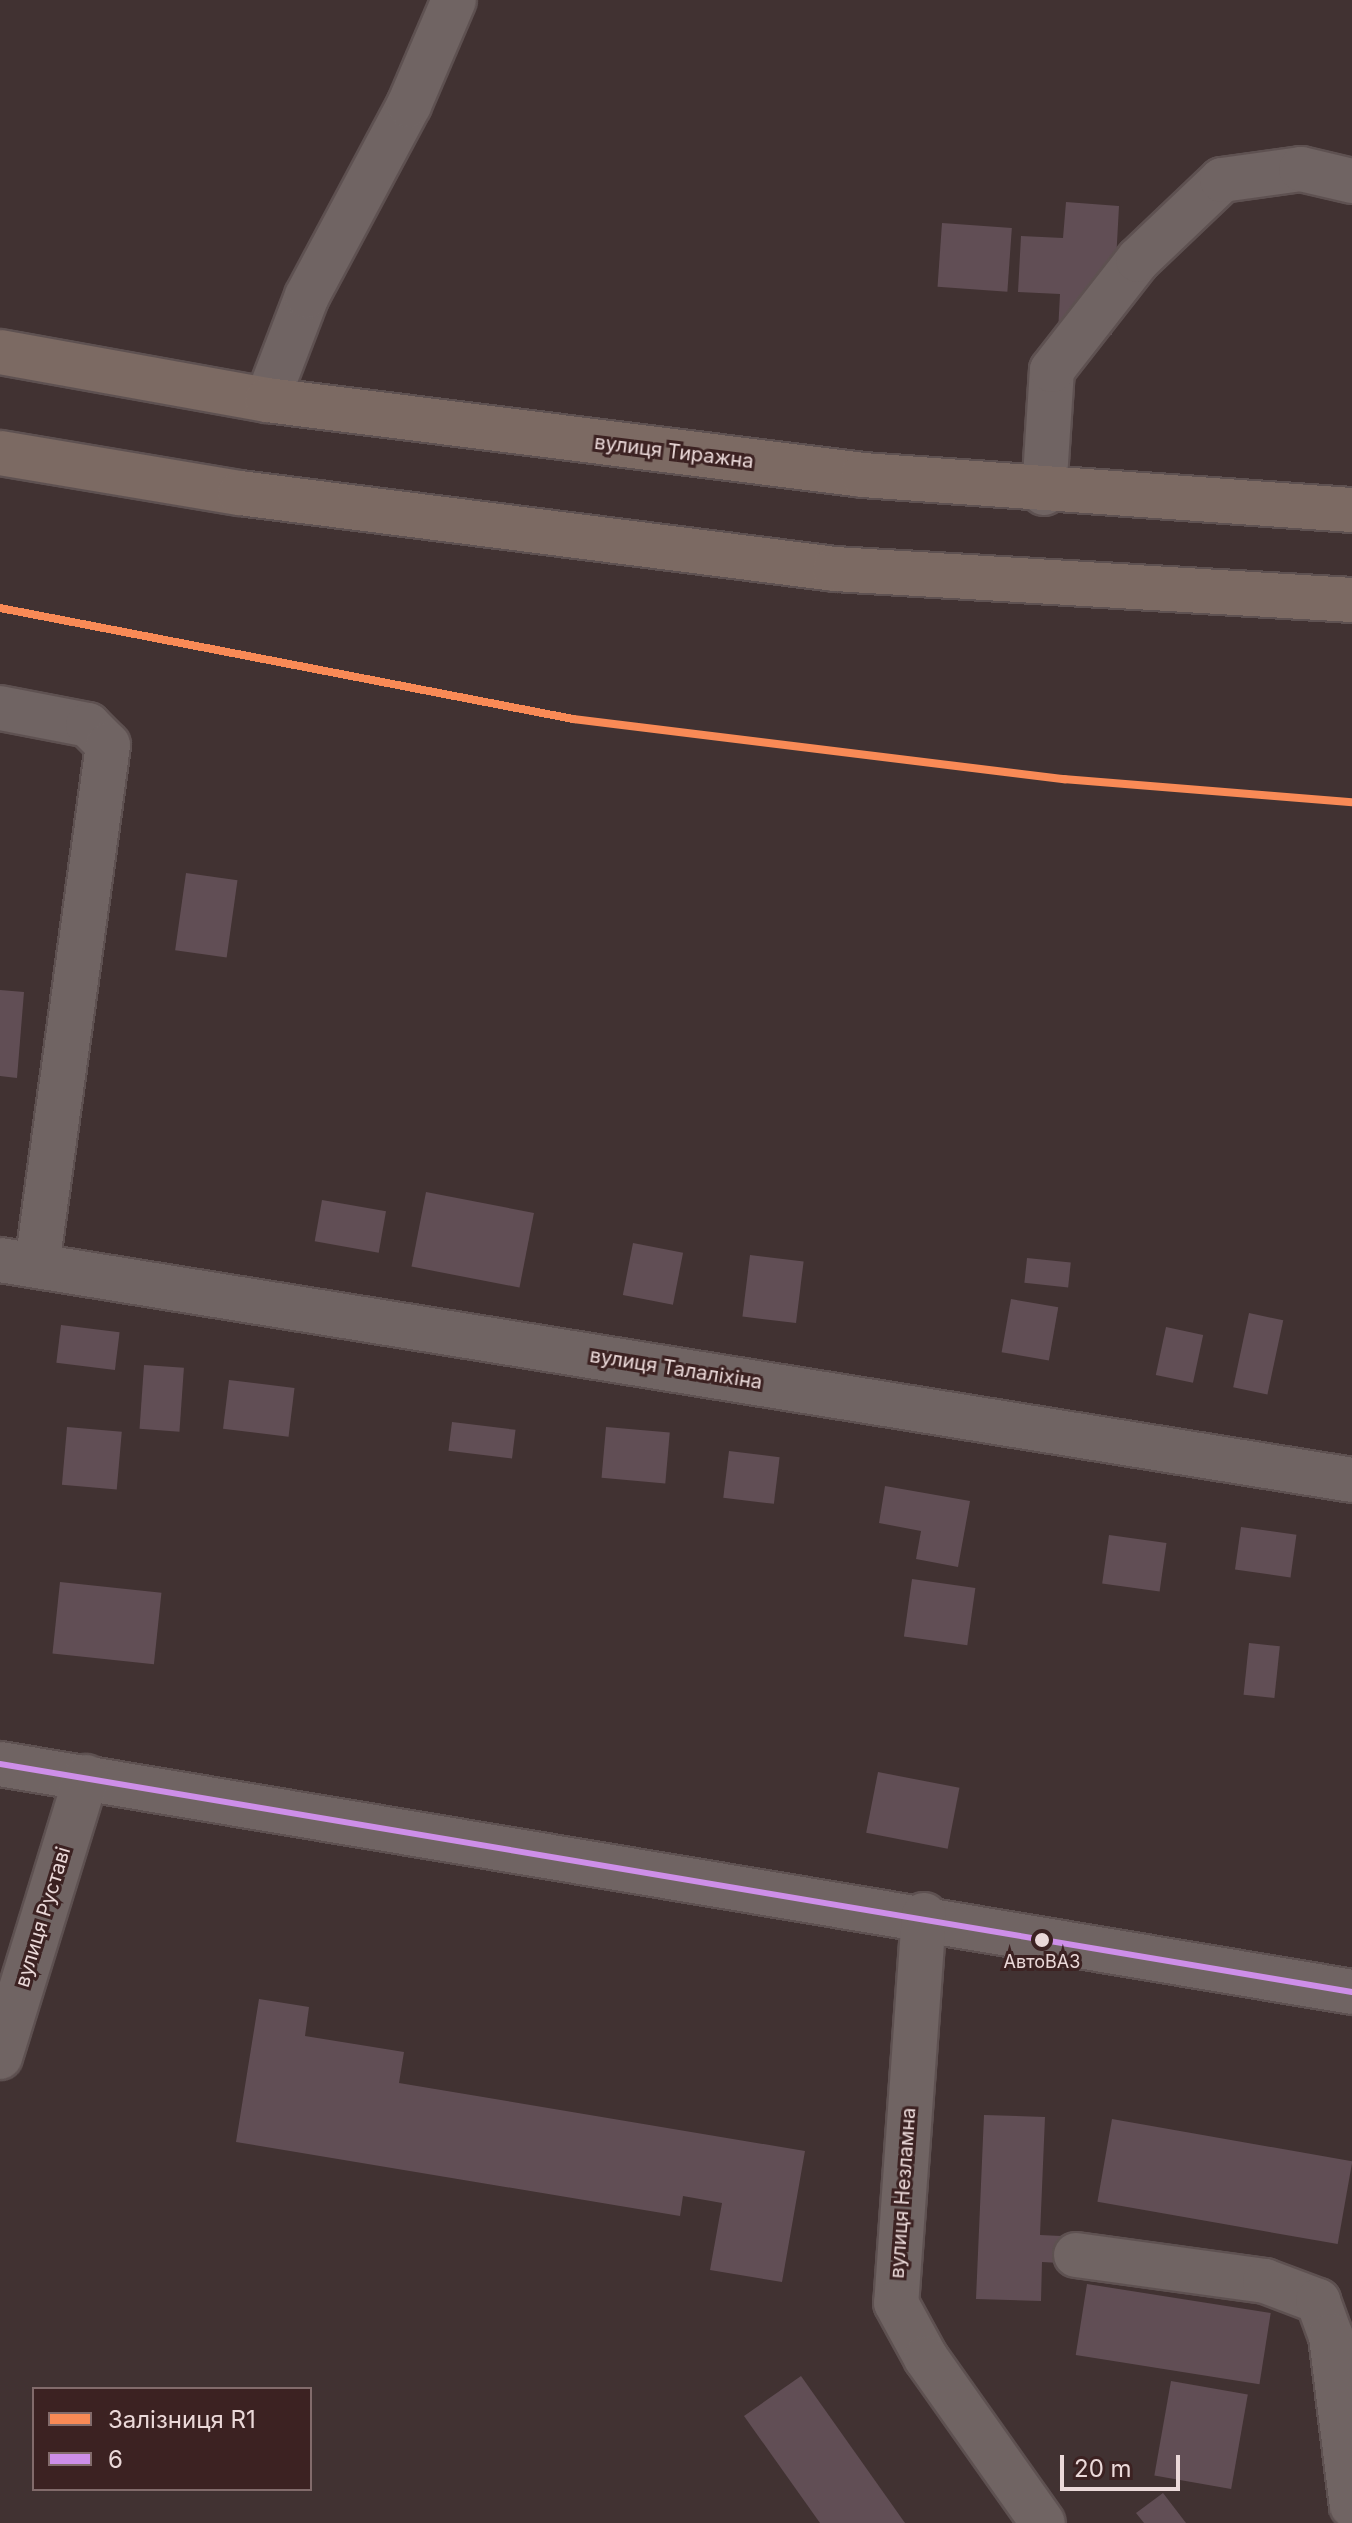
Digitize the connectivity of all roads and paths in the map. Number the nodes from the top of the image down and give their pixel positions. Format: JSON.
{"nodes":[{"id":1,"x":454,"y":0,"type":"edge"},
{"id":2,"x":1352,"y":181,"type":"edge"},
{"id":3,"x":0,"y":352,"type":"edge"},
{"id":4,"x":267,"y":400,"type":"junction"},
{"id":5,"x":0,"y":453,"type":"edge"},
{"id":6,"x":1044,"y":493,"type":"junction"},
{"id":7,"x":1352,"y":510,"type":"edge"},
{"id":8,"x":1352,"y":600,"type":"edge"},
{"id":9,"x":0,"y":708,"type":"edge"},
{"id":10,"x":18,"y":1262,"type":"edge"},
{"id":11,"x":1352,"y":1480,"type":"edge"},
{"id":12,"x":0,"y":1764,"type":"edge"},
{"id":13,"x":86,"y":1777,"type":"junction"},
{"id":14,"x":924,"y":1915,"type":"junction"},
{"id":15,"x":1352,"y":1992,"type":"edge"},
{"id":16,"x":0,"y":2057,"type":"edge"},
{"id":17,"x":1076,"y":2255,"type":"dead end"},
{"id":18,"x":1352,"y":2506,"type":"edge"},
{"id":19,"x":1043,"y":2523,"type":"edge"}],
"edges":[{"from":1,"to":4,"type":"street"},
{"from":2,"to":6,"type":"street"},
{"from":3,"to":4,"type":"main road","name":"вулиця Тиражна"},
{"from":4,"to":6,"type":"main road","name":"вулиця Тиражна"},
{"from":5,"to":8,"type":"main road"},
{"from":6,"to":7,"type":"main road","name":"вулиця Тиражна"},
{"from":9,"to":10,"type":"street"},
{"from":10,"to":11,"type":"street","name":"вулиця Талаліхіна"},
{"from":12,"to":13,"type":"street"},
{"from":13,"to":14,"type":"street"},
{"from":13,"to":16,"type":"street","name":"вулиця Руставі"},
{"from":14,"to":15,"type":"street"},
{"from":14,"to":19,"type":"street","name":"вулиця Незламна"},
{"from":17,"to":18,"type":"street"}]}
